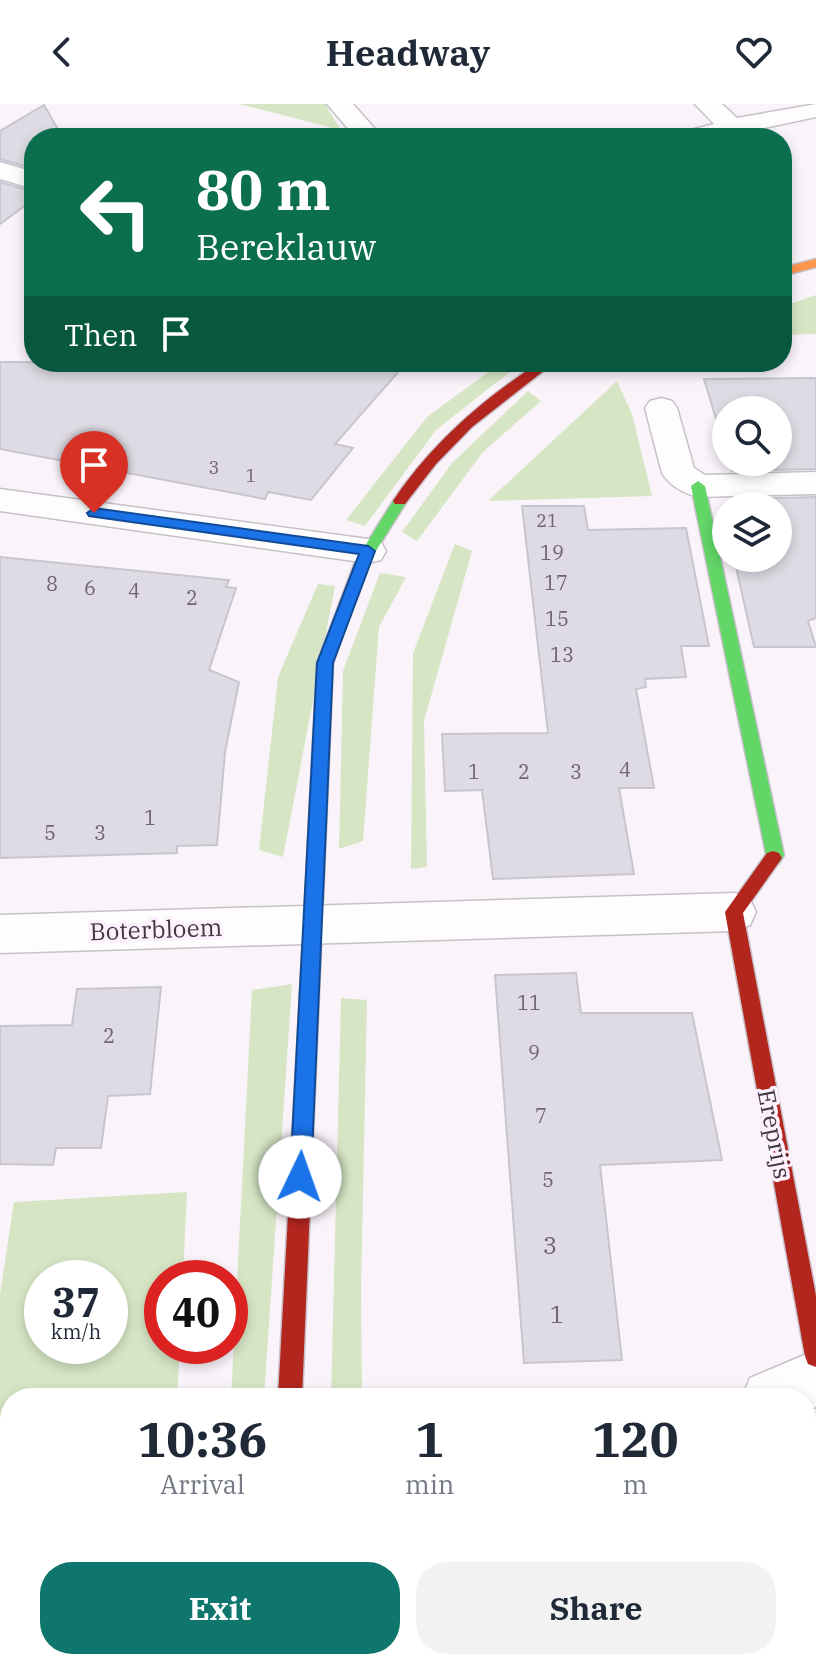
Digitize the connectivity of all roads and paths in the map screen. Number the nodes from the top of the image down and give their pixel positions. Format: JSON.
{"nodes":[{"id":1,"x":339,"y":104,"type":"edge"},
{"id":2,"x":707,"y":104,"type":"edge"},
{"id":3,"x":816,"y":110,"type":"edge"},
{"id":4,"x":732,"y":127,"type":"junction"},
{"id":5,"x":361,"y":128,"type":"edge"},
{"id":6,"x":728,"y":128,"type":"edge"},
{"id":7,"x":0,"y":170,"type":"edge"},
{"id":8,"x":24,"y":178,"type":"edge"},
{"id":9,"x":816,"y":263,"type":"edge"},
{"id":10,"x":792,"y":269,"type":"edge"},
{"id":11,"x":532,"y":372,"type":"edge"},
{"id":12,"x":661,"y":408,"type":"dead end"},
{"id":13,"x":816,"y":483,"type":"edge"},
{"id":14,"x":698,"y":486,"type":"junction"},
{"id":15,"x":0,"y":500,"type":"edge"},
{"id":16,"x":368,"y":551,"type":"junction"},
{"id":17,"x":734,"y":912,"type":"junction"},
{"id":18,"x":313,"y":924,"type":"junction"},
{"id":19,"x":0,"y":934,"type":"edge"},
{"id":20,"x":816,"y":1356,"type":"edge"},
{"id":21,"x":816,"y":1378,"type":"edge"},
{"id":22,"x":290,"y":1388,"type":"edge"},
{"id":23,"x":793,"y":1388,"type":"edge"}],
"edges":[{"from":1,"to":5,"type":"street"},
{"from":2,"to":4,"type":"street"},
{"from":3,"to":4,"type":"street"},
{"from":4,"to":6,"type":"street"},
{"from":7,"to":8,"type":"street"},
{"from":9,"to":10,"type":"street"},
{"from":11,"to":16,"type":"street"},
{"from":12,"to":14,"type":"street"},
{"from":13,"to":14,"type":"street"},
{"from":14,"to":17,"type":"street"},
{"from":15,"to":16,"type":"street"},
{"from":16,"to":18,"type":"street"},
{"from":17,"to":18,"type":"street"},
{"from":17,"to":20,"type":"street","name":"Ereprijs"},
{"from":18,"to":19,"type":"street","name":"Boterbloem"},
{"from":18,"to":22,"type":"street"},
{"from":21,"to":23,"type":"street"}]}
